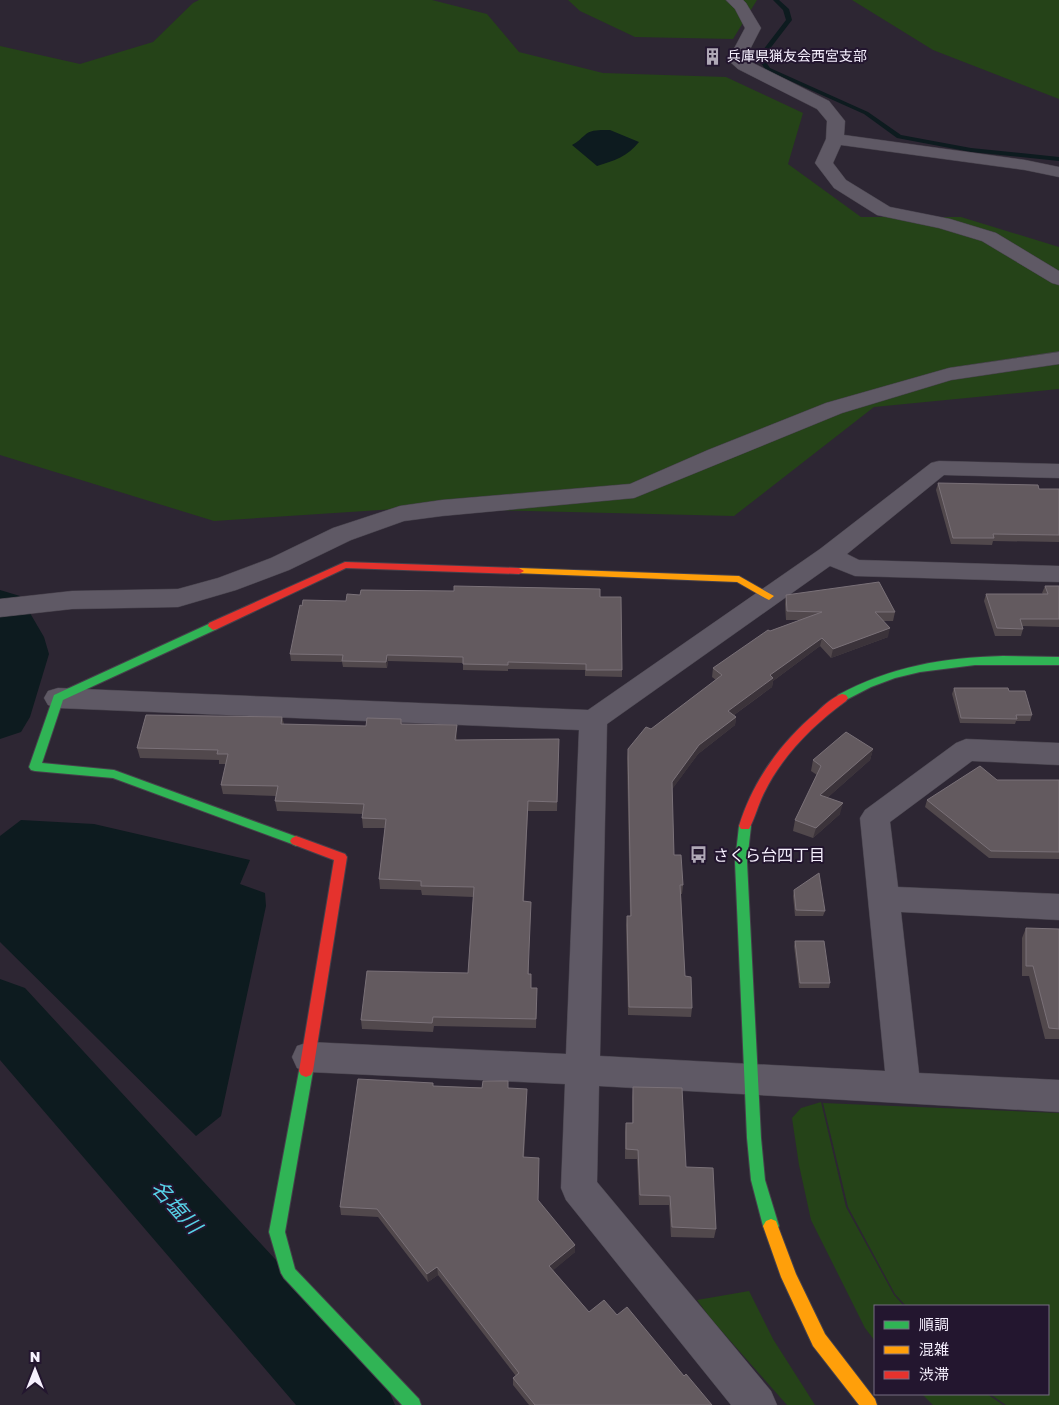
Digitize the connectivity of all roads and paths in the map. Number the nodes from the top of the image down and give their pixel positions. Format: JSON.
{"nodes":[{"id":1,"x":733,"y":0,"type":"edge"},
{"id":2,"x":835,"y":139,"type":"junction"},
{"id":3,"x":1059,"y":172,"type":"edge"},
{"id":4,"x":1059,"y":279,"type":"edge"},
{"id":5,"x":1059,"y":358,"type":"edge"},
{"id":6,"x":1059,"y":471,"type":"edge"},
{"id":7,"x":829,"y":555,"type":"junction"},
{"id":8,"x":1059,"y":574,"type":"edge"},
{"id":9,"x":769,"y":596,"type":"junction"},
{"id":10,"x":0,"y":608,"type":"edge"},
{"id":11,"x":1059,"y":661,"type":"edge"},
{"id":12,"x":58,"y":698,"type":"junction"},
{"id":13,"x":593,"y":720,"type":"junction"},
{"id":14,"x":1059,"y":754,"type":"edge"},
{"id":15,"x":884,"y":899,"type":"junction"},
{"id":16,"x":1059,"y":907,"type":"edge"},
{"id":17,"x":309,"y":1057,"type":"junction"},
{"id":18,"x":582,"y":1070,"type":"junction"},
{"id":19,"x":752,"y":1081,"type":"junction"},
{"id":20,"x":904,"y":1089,"type":"junction"},
{"id":21,"x":1059,"y":1096,"type":"edge"},
{"id":22,"x":413,"y":1405,"type":"edge"},
{"id":23,"x":757,"y":1405,"type":"edge"},
{"id":24,"x":869,"y":1405,"type":"edge"}],
"edges":[{"from":1,"to":2,"type":"street"},
{"from":2,"to":3,"type":"street"},
{"from":2,"to":4,"type":"street"},
{"from":5,"to":10,"type":"street"},
{"from":6,"to":7,"type":"street"},
{"from":7,"to":8,"type":"street"},
{"from":7,"to":9,"type":"street"},
{"from":9,"to":12,"type":"street"},
{"from":9,"to":13,"type":"street"},
{"from":11,"to":19,"type":"street"},
{"from":12,"to":13,"type":"street"},
{"from":12,"to":17,"type":"street"},
{"from":13,"to":18,"type":"street"},
{"from":14,"to":15,"type":"street"},
{"from":15,"to":16,"type":"street"},
{"from":15,"to":20,"type":"street"},
{"from":17,"to":18,"type":"street"},
{"from":17,"to":22,"type":"street"},
{"from":18,"to":19,"type":"street"},
{"from":18,"to":23,"type":"street"},
{"from":19,"to":20,"type":"street"},
{"from":19,"to":24,"type":"street"},
{"from":20,"to":21,"type":"street"}]}
